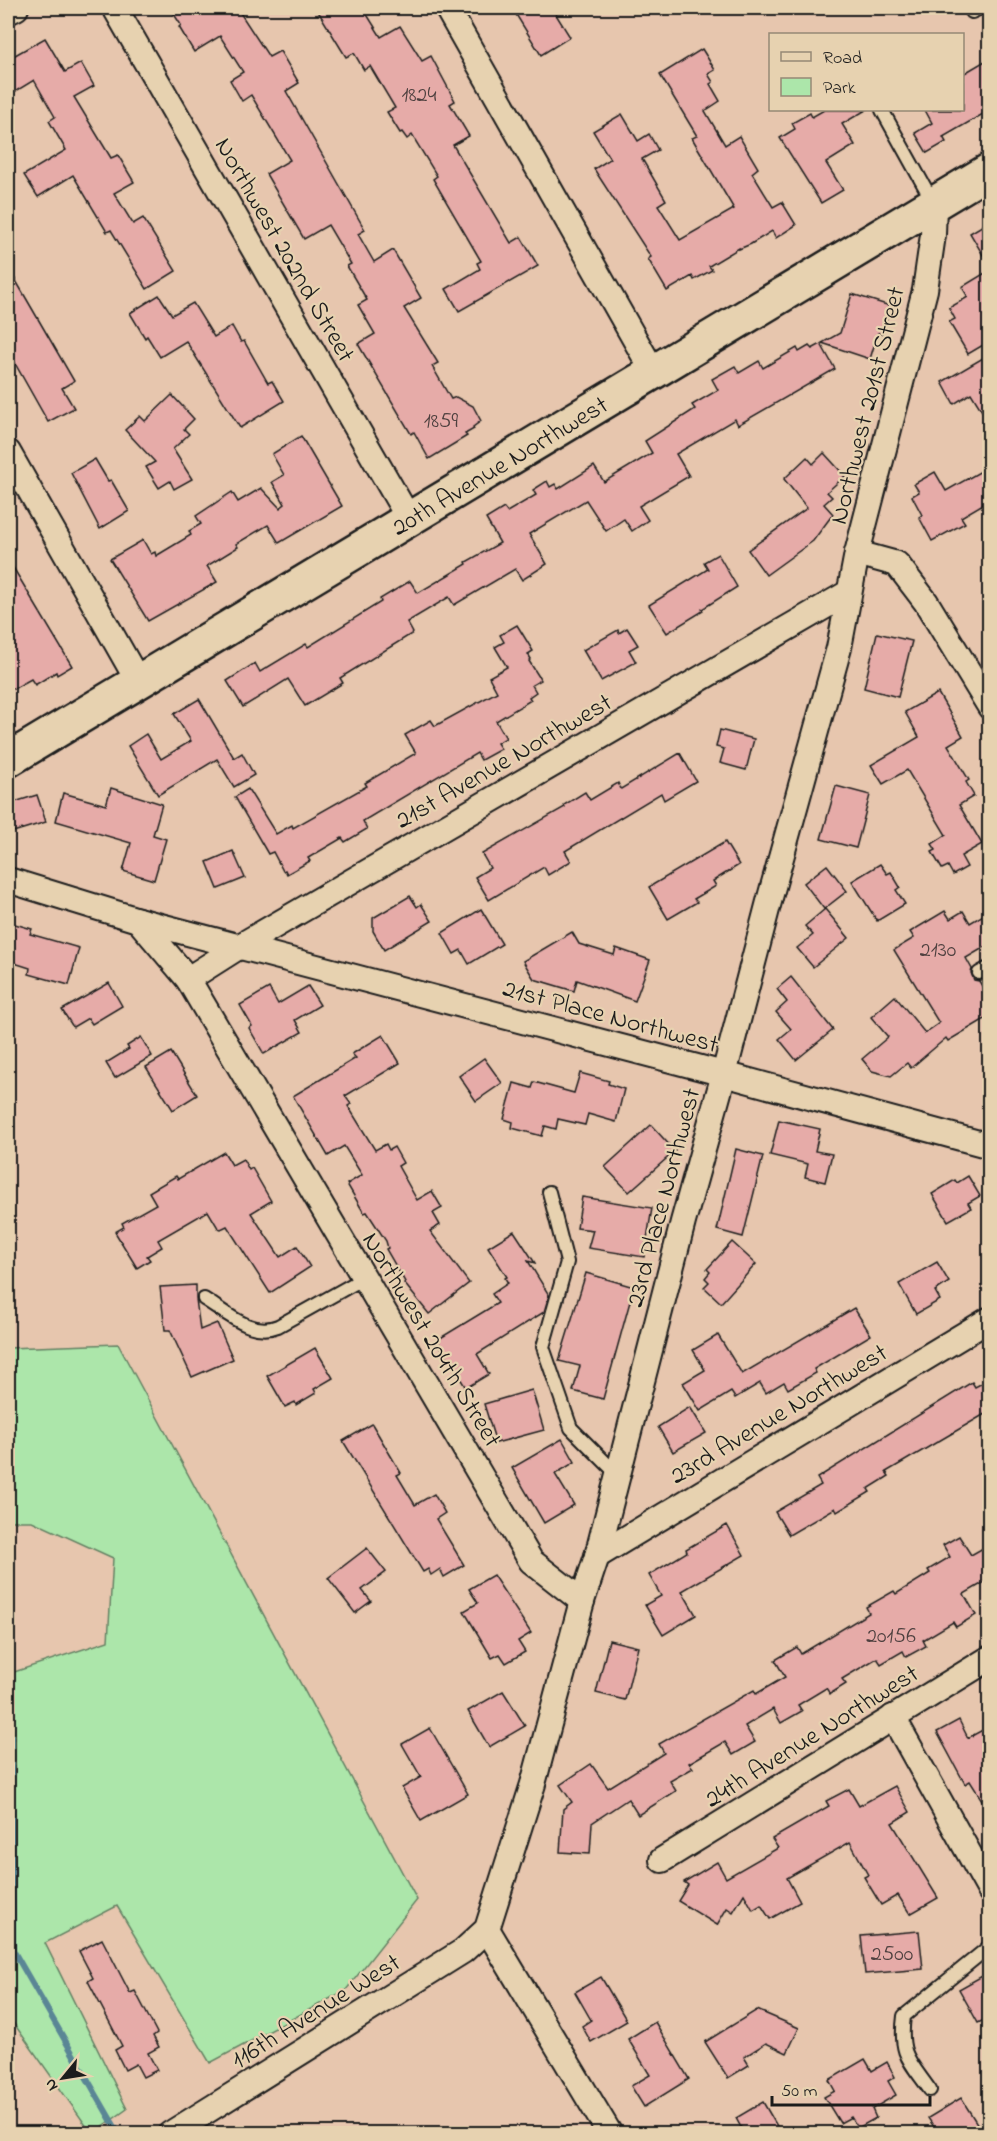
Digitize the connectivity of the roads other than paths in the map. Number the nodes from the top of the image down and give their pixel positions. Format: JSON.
{"nodes":[{"id":1,"x":16,"y":8,"type":"edge"},
{"id":2,"x":115,"y":8,"type":"edge"},
{"id":3,"x":447,"y":8,"type":"edge"},
{"id":4,"x":8,"y":12,"type":"edge"},
{"id":5,"x":883,"y":111,"type":"edge"},
{"id":6,"x":990,"y":170,"type":"edge"},
{"id":7,"x":934,"y":204,"type":"junction"},
{"id":8,"x":654,"y":373,"type":"junction"},
{"id":9,"x":8,"y":452,"type":"edge"},
{"id":10,"x":409,"y":519,"type":"junction"},
{"id":11,"x":857,"y":553,"type":"junction"},
{"id":12,"x":848,"y":593,"type":"junction"},
{"id":13,"x":138,"y":681,"type":"junction"},
{"id":14,"x":990,"y":707,"type":"edge"},
{"id":15,"x":8,"y":760,"type":"edge"},
{"id":16,"x":8,"y":880,"type":"edge"},
{"id":17,"x":138,"y":920,"type":"junction"},
{"id":18,"x":240,"y":946,"type":"junction"},
{"id":19,"x":188,"y":979,"type":"junction"},
{"id":20,"x":724,"y":1074,"type":"junction"},
{"id":21,"x":990,"y":1146,"type":"edge"},
{"id":22,"x":549,"y":1192,"type":"dead end"},
{"id":23,"x":364,"y":1278,"type":"junction"},
{"id":24,"x":204,"y":1299,"type":"dead end"},
{"id":25,"x":990,"y":1319,"type":"edge"},
{"id":26,"x":618,"y":1475,"type":"junction"},
{"id":27,"x":597,"y":1556,"type":"junction"},
{"id":28,"x":582,"y":1600,"type":"junction"},
{"id":29,"x":990,"y":1658,"type":"edge"},
{"id":30,"x":893,"y":1717,"type":"junction"},
{"id":31,"x":662,"y":1860,"type":"dead end"},
{"id":32,"x":990,"y":1891,"type":"edge"},
{"id":33,"x":487,"y":1929,"type":"junction"},
{"id":34,"x":990,"y":1946,"type":"edge"},
{"id":35,"x":930,"y":2090,"type":"dead end"},
{"id":36,"x":170,"y":2133,"type":"edge"},
{"id":37,"x":610,"y":2133,"type":"edge"}],
"edges":[{"from":1,"to":4,"type":"street"},
{"from":2,"to":10,"type":"street","name":"Northwest 202nd Street"},
{"from":3,"to":8,"type":"street"},
{"from":5,"to":7,"type":"lane"},
{"from":6,"to":7,"type":"street","name":"20th Avenue Northwest"},
{"from":7,"to":8,"type":"street","name":"20th Avenue Northwest"},
{"from":7,"to":11,"type":"street","name":"Northwest 201st Street"},
{"from":8,"to":10,"type":"street","name":"20th Avenue Northwest"},
{"from":9,"to":13,"type":"street"},
{"from":10,"to":13,"type":"street","name":"20th Avenue Northwest"},
{"from":11,"to":12,"type":"street","name":"21st Place Northwest"},
{"from":11,"to":14,"type":"street","name":"Northwest 201st Street"},
{"from":12,"to":18,"type":"street","name":"21st Avenue Northwest"},
{"from":12,"to":20,"type":"street","name":"21st Place Northwest"},
{"from":13,"to":15,"type":"street","name":"20th Avenue Northwest"},
{"from":16,"to":17,"type":"street"},
{"from":17,"to":18,"type":"street","name":"21st Place Northwest"},
{"from":17,"to":19,"type":"street","name":"Northwest 204th Street"},
{"from":18,"to":19,"type":"street","name":"21st Avenue Northwest"},
{"from":18,"to":20,"type":"street","name":"21st Place Northwest"},
{"from":19,"to":23,"type":"street","name":"Northwest 204th Street"},
{"from":20,"to":21,"type":"street","name":"23rd Place Northwest"},
{"from":20,"to":26,"type":"street","name":"23rd Place Northwest"},
{"from":22,"to":26,"type":"lane"},
{"from":23,"to":24,"type":"lane"},
{"from":23,"to":28,"type":"street","name":"Northwest 204th Street"},
{"from":25,"to":27,"type":"street","name":"23rd Avenue Northwest"},
{"from":26,"to":27,"type":"street","name":"23rd Place Northwest"},
{"from":27,"to":28,"type":"street","name":"23rd Place Northwest"},
{"from":28,"to":33,"type":"street"},
{"from":29,"to":30,"type":"street","name":"24th Avenue Northwest"},
{"from":30,"to":31,"type":"street","name":"24th Avenue Northwest"},
{"from":30,"to":32,"type":"street"},
{"from":33,"to":36,"type":"street","name":"116th Avenue West"},
{"from":33,"to":37,"type":"street"},
{"from":34,"to":35,"type":"lane"}]}
